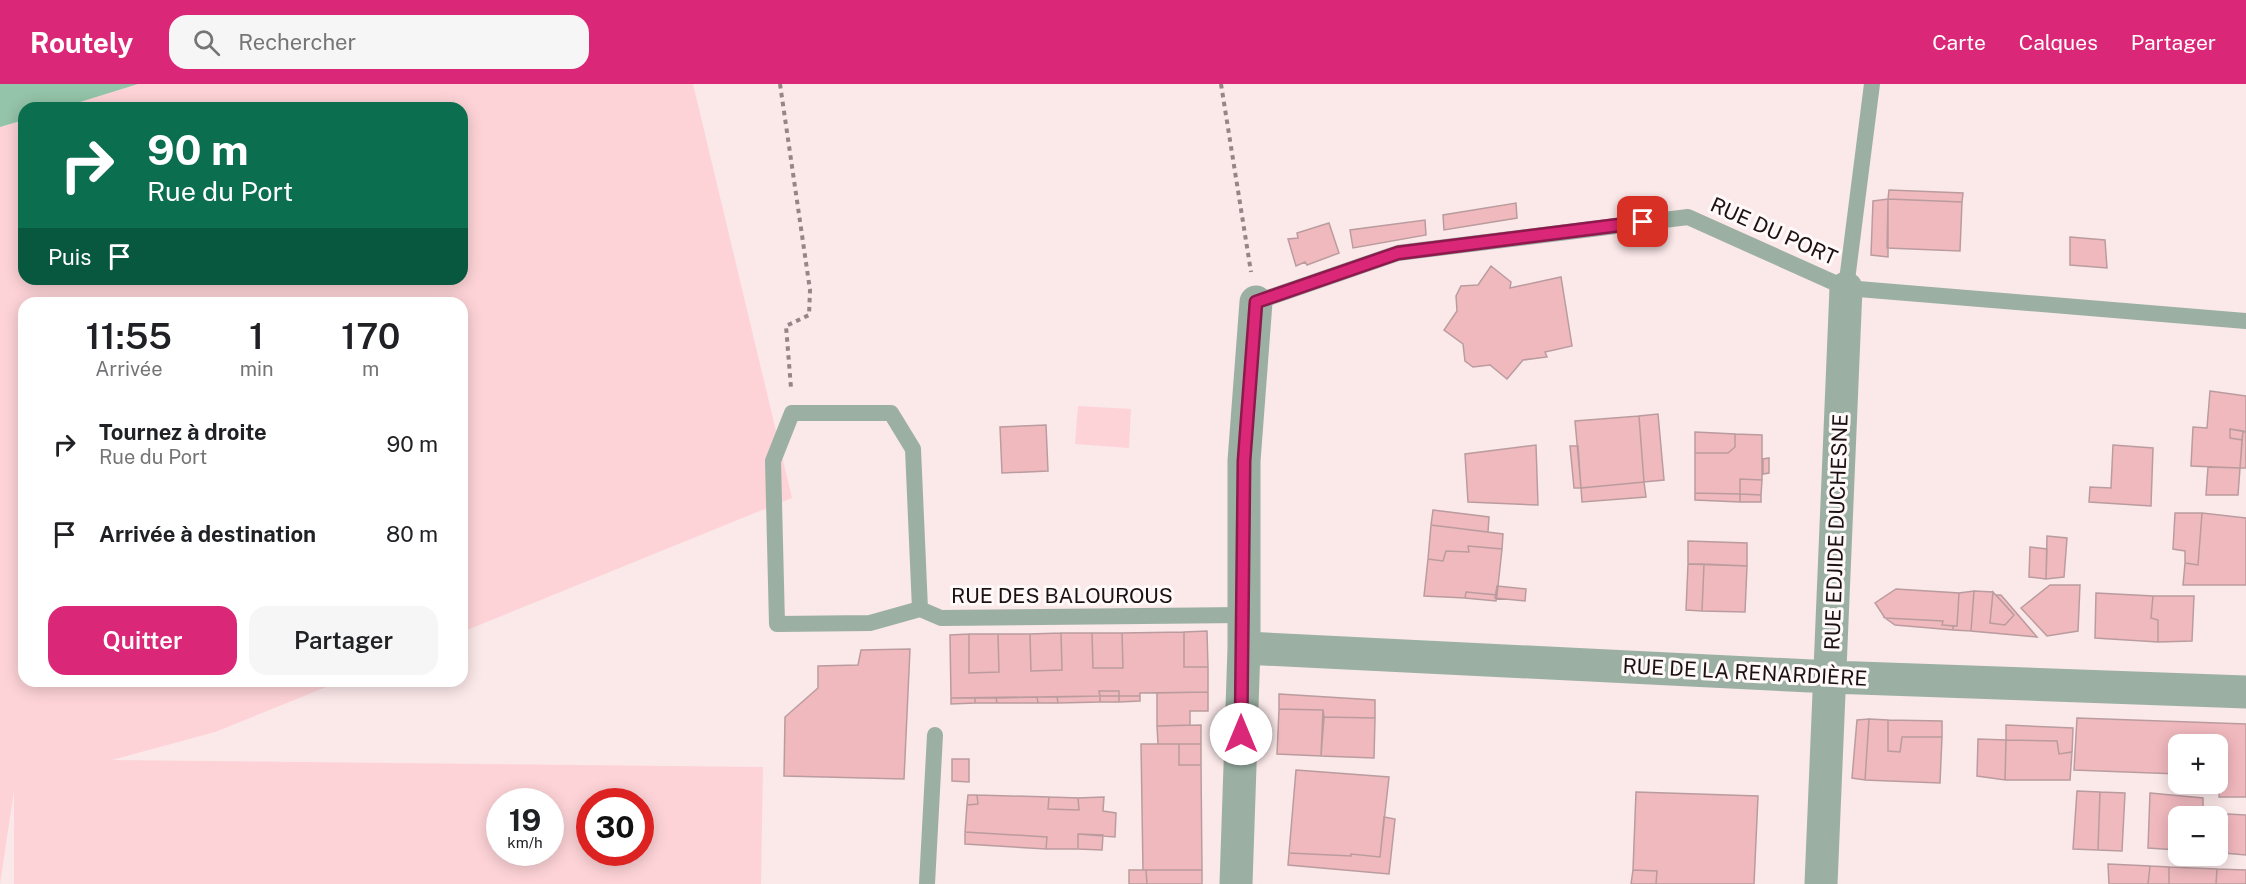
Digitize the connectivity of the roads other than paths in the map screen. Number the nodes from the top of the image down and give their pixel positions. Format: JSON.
{"nodes":[{"id":1,"x":1872,"y":84,"type":"edge"},
{"id":2,"x":1846,"y":288,"type":"junction"},
{"id":3,"x":1256,"y":302,"type":"joint"},
{"id":4,"x":2246,"y":321,"type":"edge"},
{"id":5,"x":920,"y":609,"type":"junction"},
{"id":6,"x":1244,"y":615,"type":"junction"},
{"id":7,"x":1244,"y":648,"type":"junction"},
{"id":8,"x":1831,"y":677,"type":"junction"},
{"id":9,"x":2246,"y":692,"type":"edge"},
{"id":10,"x":935,"y":735,"type":"dead end"},
{"id":11,"x":927,"y":884,"type":"edge"},
{"id":12,"x":1236,"y":884,"type":"edge"},
{"id":13,"x":1821,"y":884,"type":"edge"}],
"edges":[{"from":1,"to":2,"type":"lane"},
{"from":2,"to":3,"type":"lane","name":"RUE DU PORT"},
{"from":2,"to":4,"type":"lane","name":"RUE DU PORT"},
{"from":2,"to":8,"type":"street","name":"RUE EDJIDE DUCHESNE"},
{"from":3,"to":6,"type":"street"},
{"from":5,"to":5,"type":"lane","name":"RUE DES BALOUROUS"},
{"from":5,"to":6,"type":"lane","name":"RUE DES BALOUROUS"},
{"from":6,"to":7,"type":"street"},
{"from":7,"to":8,"type":"street","name":"RUE DE LA RENARDIÈRE"},
{"from":7,"to":12,"type":"street"},
{"from":8,"to":9,"type":"street","name":"RUE DE LA RENARDIÈRE"},
{"from":8,"to":13,"type":"street","name":"RUE EDJIDE DUCHESNE"},
{"from":10,"to":11,"type":"lane"}]}
